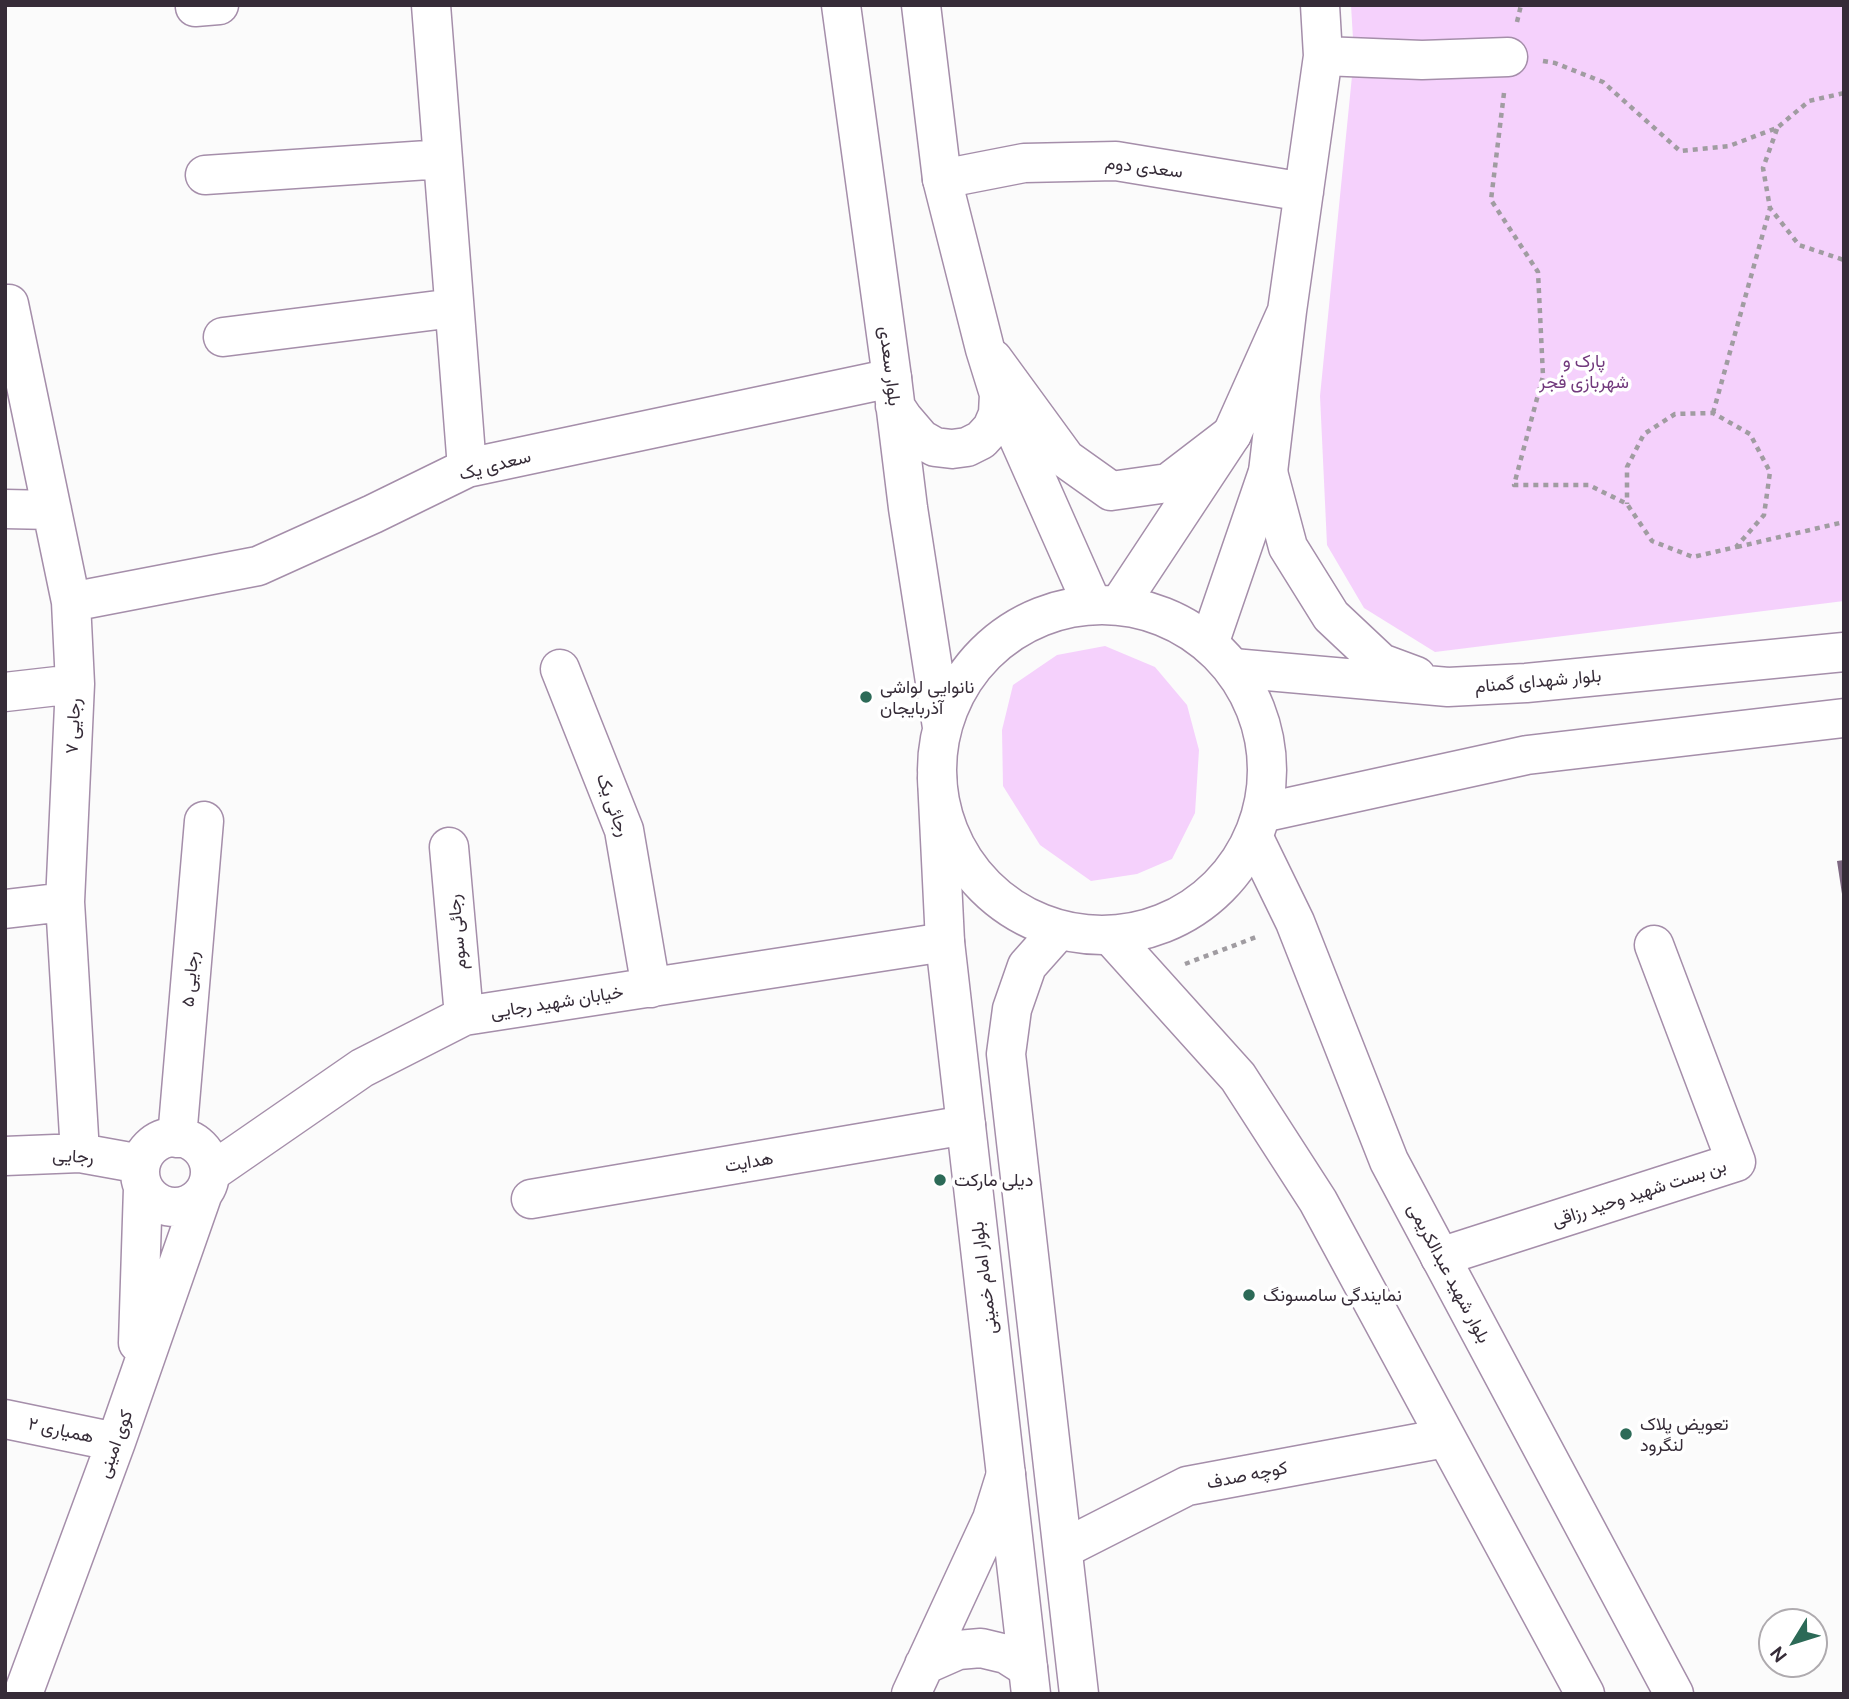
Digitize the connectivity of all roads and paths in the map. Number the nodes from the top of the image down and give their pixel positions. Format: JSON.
{"nodes":[{"id":1,"x":431,"y":5,"type":"edge"},
{"id":2,"x":841,"y":5,"type":"edge"},
{"id":3,"x":921,"y":5,"type":"edge"},
{"id":4,"x":1320,"y":5,"type":"edge"},
{"id":5,"x":1323,"y":56,"type":"junction"},
{"id":6,"x":1508,"y":57,"type":"junction"},
{"id":7,"x":1844,"y":93,"type":"edge"},
{"id":8,"x":1777,"y":128,"type":"junction"},
{"id":9,"x":443,"y":159,"type":"junction"},
{"id":10,"x":205,"y":175,"type":"dead end"},
{"id":11,"x":942,"y":179,"type":"junction"},
{"id":12,"x":1304,"y":192,"type":"junction"},
{"id":13,"x":1770,"y":208,"type":"junction"},
{"id":14,"x":1844,"y":260,"type":"edge"},
{"id":15,"x":7,"y":304,"type":"edge"},
{"id":16,"x":454,"y":307,"type":"junction"},
{"id":17,"x":1287,"y":311,"type":"junction"},
{"id":18,"x":223,"y":337,"type":"dead end"},
{"id":19,"x":985,"y":349,"type":"junction"},
{"id":20,"x":894,"y":392,"type":"junction"},
{"id":21,"x":999,"y":394,"type":"junction"},
{"id":22,"x":1713,"y":413,"type":"junction"},
{"id":23,"x":1231,"y":434,"type":"junction"},
{"id":24,"x":467,"y":468,"type":"junction"},
{"id":25,"x":1268,"y":472,"type":"junction"},
{"id":26,"x":1628,"y":504,"type":"junction"},
{"id":27,"x":5,"y":509,"type":"edge"},
{"id":28,"x":52,"y":510,"type":"junction"},
{"id":29,"x":1844,"y":522,"type":"edge"},
{"id":30,"x":1736,"y":547,"type":"junction"},
{"id":31,"x":71,"y":602,"type":"junction"},
{"id":32,"x":1106,"y":605,"type":"junction"},
{"id":33,"x":1844,"y":652,"type":"edge"},
{"id":34,"x":1221,"y":656,"type":"junction"},
{"id":35,"x":560,"y":669,"type":"dead end"},
{"id":36,"x":75,"y":684,"type":"junction"},
{"id":37,"x":1448,"y":687,"type":"junction"},
{"id":38,"x":5,"y":692,"type":"edge"},
{"id":39,"x":1844,"y":718,"type":"edge"},
{"id":40,"x":942,"y":727,"type":"junction"},
{"id":41,"x":937,"y":778,"type":"junction"},
{"id":42,"x":204,"y":821,"type":"dead end"},
{"id":43,"x":1258,"y":825,"type":"junction"},
{"id":44,"x":449,"y":847,"type":"dead end"},
{"id":45,"x":65,"y":902,"type":"junction"},
{"id":46,"x":5,"y":909,"type":"edge"},
{"id":47,"x":1295,"y":922,"type":"junction"},
{"id":48,"x":1059,"y":930,"type":"junction"},
{"id":49,"x":1111,"y":936,"type":"junction"},
{"id":50,"x":945,"y":942,"type":"junction"},
{"id":51,"x":1654,"y":945,"type":"dead end"},
{"id":52,"x":1148,"y":978,"type":"junction"},
{"id":53,"x":651,"y":988,"type":"junction"},
{"id":54,"x":464,"y":1016,"type":"junction"},
{"id":55,"x":966,"y":1125,"type":"junction"},
{"id":56,"x":177,"y":1138,"type":"junction"},
{"id":57,"x":80,"y":1153,"type":"junction"},
{"id":58,"x":5,"y":1156,"type":"edge"},
{"id":59,"x":142,"y":1176,"type":"junction"},
{"id":60,"x":206,"y":1183,"type":"junction"},
{"id":61,"x":531,"y":1199,"type":"dead end"},
{"id":62,"x":1440,"y":1257,"type":"junction"},
{"id":63,"x":137,"y":1382,"type":"junction"},
{"id":64,"x":5,"y":1419,"type":"edge"},
{"id":65,"x":1445,"y":1438,"type":"junction"},
{"id":66,"x":116,"y":1442,"type":"junction"},
{"id":67,"x":1006,"y":1474,"type":"junction"},
{"id":68,"x":1012,"y":1521,"type":"junction"},
{"id":69,"x":1061,"y":1532,"type":"junction"},
{"id":70,"x":1070,"y":1620,"type":"junction"},
{"id":71,"x":1024,"y":1626,"type":"junction"},
{"id":72,"x":918,"y":1680,"type":"edge"},
{"id":73,"x":1030,"y":1681,"type":"edge"},
{"id":74,"x":23,"y":1694,"type":"edge"},
{"id":75,"x":1079,"y":1694,"type":"edge"},
{"id":76,"x":1585,"y":1694,"type":"edge"},
{"id":77,"x":1674,"y":1694,"type":"edge"}],
"edges":[{"from":1,"to":9,"type":"main road"},
{"from":2,"to":20,"type":"main road","name":"بلوار سعدی"},
{"from":3,"to":11,"type":"main road"},
{"from":4,"to":5,"type":"main road"},
{"from":5,"to":6,"type":"main road"},
{"from":5,"to":12,"type":"main road"},
{"from":6,"to":8,"type":"path"},
{"from":6,"to":26,"type":"path"},
{"from":7,"to":8,"type":"path"},
{"from":8,"to":13,"type":"path"},
{"from":9,"to":10,"type":"main road"},
{"from":9,"to":16,"type":"main road"},
{"from":11,"to":12,"type":"main road","name":"سعدی دوم"},
{"from":11,"to":19,"type":"main road"},
{"from":12,"to":17,"type":"main road"},
{"from":13,"to":14,"type":"path"},
{"from":13,"to":22,"type":"path"},
{"from":15,"to":28,"type":"main road","name":"رجایی ۷"},
{"from":16,"to":18,"type":"main road"},
{"from":16,"to":24,"type":"main road"},
{"from":17,"to":23,"type":"main road"},
{"from":17,"to":25,"type":"main road"},
{"from":19,"to":21,"type":"main road"},
{"from":19,"to":23,"type":"main road"},
{"from":20,"to":21,"type":"main road"},
{"from":20,"to":24,"type":"main road","name":"سعدی یک"},
{"from":20,"to":40,"type":"main road","name":"بلوار سعدی"},
{"from":21,"to":32,"type":"main road"},
{"from":22,"to":26,"type":"path"},
{"from":22,"to":30,"type":"path"},
{"from":23,"to":32,"type":"main road"},
{"from":24,"to":31,"type":"main road","name":"سعدی یک"},
{"from":25,"to":34,"type":"main road"},
{"from":25,"to":37,"type":"main road"},
{"from":26,"to":30,"type":"path"},
{"from":27,"to":28,"type":"main road"},
{"from":28,"to":31,"type":"main road","name":"رجایی ۷"},
{"from":29,"to":30,"type":"path"},
{"from":31,"to":36,"type":"main road","name":"رجایی ۷"},
{"from":32,"to":34,"type":"main road"},
{"from":32,"to":40,"type":"main road"},
{"from":33,"to":37,"type":"main road","name":"بلوار شهدای گمنام"},
{"from":34,"to":37,"type":"main road","name":"بلوار شهدای گمنام"},
{"from":34,"to":43,"type":"main road"},
{"from":35,"to":53,"type":"main road","name":"رجائی یک"},
{"from":36,"to":38,"type":"main road"},
{"from":36,"to":45,"type":"main road","name":"رجایی ۷"},
{"from":39,"to":43,"type":"main road"},
{"from":40,"to":41,"type":"main road"},
{"from":41,"to":48,"type":"main road"},
{"from":41,"to":50,"type":"main road","name":"بلوار امام خمینی"},
{"from":42,"to":56,"type":"main road","name":"رجایی ۵"},
{"from":43,"to":47,"type":"main road","name":"بلوار شهید عبدالکریمی"},
{"from":43,"to":49,"type":"main road"},
{"from":44,"to":54,"type":"main road","name":"رجائی سوم"},
{"from":45,"to":46,"type":"main road"},
{"from":45,"to":57,"type":"main road","name":"رجایی ۷"},
{"from":47,"to":52,"type":"path"},
{"from":47,"to":62,"type":"main road","name":"بلوار شهید عبدالکریمی"},
{"from":48,"to":49,"type":"main road"},
{"from":48,"to":69,"type":"main road"},
{"from":49,"to":52,"type":"main road"},
{"from":50,"to":53,"type":"main road","name":"خیابان شهید رجایی"},
{"from":50,"to":55,"type":"main road","name":"بلوار امام خمینی"},
{"from":51,"to":62,"type":"main road","name":"بن بست شهید وحید رزاقی"},
{"from":52,"to":65,"type":"main road"},
{"from":53,"to":54,"type":"main road","name":"خیابان شهید رجایی"},
{"from":54,"to":60,"type":"main road","name":"خیابان شهید رجایی"},
{"from":55,"to":61,"type":"main road","name":"هدایت"},
{"from":55,"to":67,"type":"main road","name":"بلوار امام خمینی"},
{"from":56,"to":59,"type":"main road"},
{"from":56,"to":60,"type":"main road"},
{"from":57,"to":58,"type":"main road","name":"رجایی"},
{"from":57,"to":59,"type":"main road","name":"رجایی"},
{"from":59,"to":60,"type":"main road"},
{"from":59,"to":63,"type":"main road"},
{"from":60,"to":63,"type":"main road","name":"کوی امینی"},
{"from":62,"to":77,"type":"main road","name":"بلوار شهید عبدالکریمی"},
{"from":63,"to":66,"type":"main road","name":"کوی امینی"},
{"from":64,"to":66,"type":"main road","name":"همیاری ۲"},
{"from":65,"to":69,"type":"main road","name":"کوچه صدف"},
{"from":65,"to":76,"type":"main road"},
{"from":66,"to":74,"type":"main road","name":"کوی امینی"},
{"from":67,"to":68,"type":"main road","name":"بلوار امام خمینی"},
{"from":67,"to":72,"type":"main road"},
{"from":68,"to":69,"type":"main road","name":"کوچه صدف"},
{"from":68,"to":71,"type":"main road","name":"بلوار امام خمینی"},
{"from":69,"to":70,"type":"main road"},
{"from":70,"to":71,"type":"main road"},
{"from":70,"to":75,"type":"main road"},
{"from":71,"to":73,"type":"main road","name":"بلوار امام خمینی"},
{"from":72,"to":73,"type":"main road"}]}
